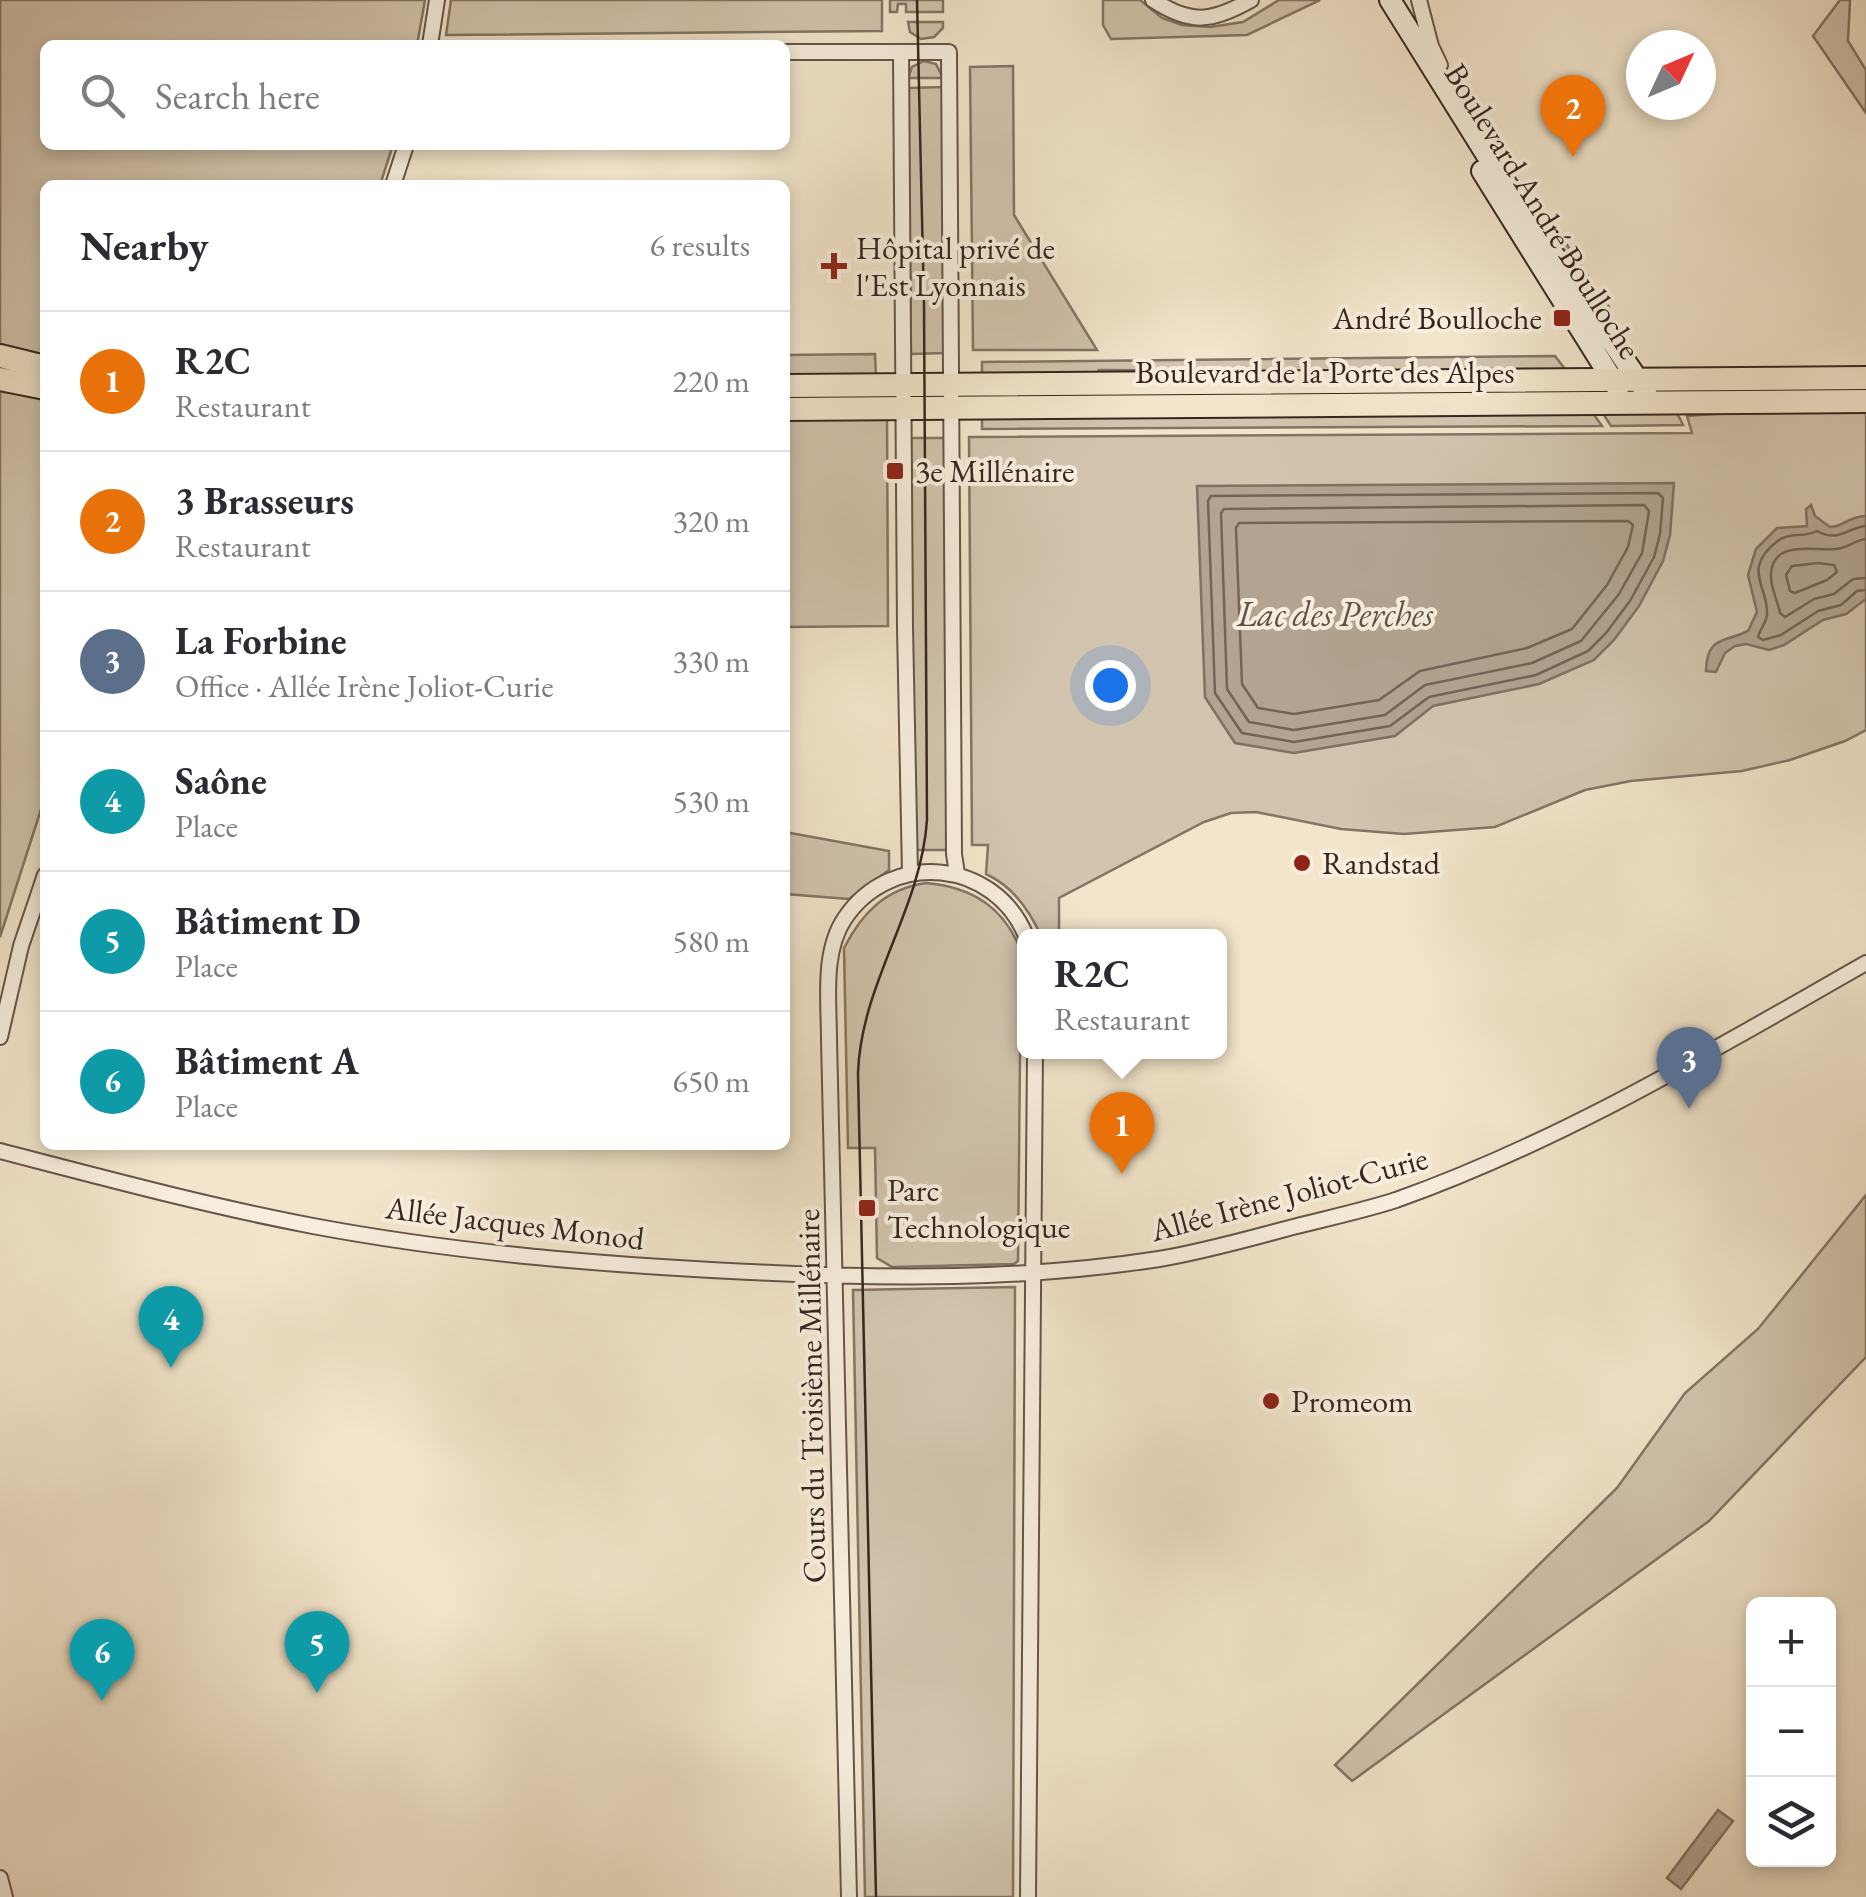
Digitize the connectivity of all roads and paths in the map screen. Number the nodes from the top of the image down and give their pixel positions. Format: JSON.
{"nodes":[{"id":1,"x":436,"y":0,"type":"edge"},
{"id":2,"x":1153,"y":0,"type":"edge"},
{"id":3,"x":1251,"y":0,"type":"edge"},
{"id":4,"x":1376,"y":0,"type":"edge"},
{"id":5,"x":1390,"y":0,"type":"edge"},
{"id":6,"x":1419,"y":0,"type":"edge"},
{"id":7,"x":431,"y":40,"type":"edge"},
{"id":8,"x":790,"y":52,"type":"edge"},
{"id":9,"x":901,"y":52,"type":"junction"},
{"id":10,"x":404,"y":150,"type":"edge"},
{"id":11,"x":1486,"y":154,"type":"junction"},
{"id":12,"x":396,"y":180,"type":"edge"},
{"id":13,"x":0,"y":356,"type":"edge"},
{"id":14,"x":40,"y":366,"type":"edge"},
{"id":15,"x":1866,"y":378,"type":"edge"},
{"id":16,"x":0,"y":379,"type":"edge"},
{"id":17,"x":1612,"y":380,"type":"junction"},
{"id":18,"x":1639,"y":380,"type":"junction"},
{"id":19,"x":40,"y":387,"type":"edge"},
{"id":20,"x":790,"y":387,"type":"edge"},
{"id":21,"x":951,"y":397,"type":"junction"},
{"id":22,"x":903,"y":398,"type":"junction"},
{"id":23,"x":1866,"y":401,"type":"edge"},
{"id":24,"x":1627,"y":403,"type":"junction"},
{"id":25,"x":1653,"y":403,"type":"junction"},
{"id":26,"x":790,"y":409,"type":"edge"},
{"id":27,"x":910,"y":873,"type":"junction"},
{"id":28,"x":957,"y":874,"type":"junction"},
{"id":29,"x":40,"y":889,"type":"edge"},
{"id":30,"x":1022,"y":929,"type":"edge"},
{"id":31,"x":1866,"y":963,"type":"edge"},
{"id":32,"x":0,"y":1037,"type":"edge"},
{"id":33,"x":1035,"y":1059,"type":"edge"},
{"id":34,"x":0,"y":1151,"type":"edge"},
{"id":35,"x":1033,"y":1273,"type":"junction"},
{"id":36,"x":835,"y":1276,"type":"junction"},
{"id":37,"x":0,"y":1878,"type":"edge"},
{"id":38,"x":4,"y":1897,"type":"edge"},
{"id":39,"x":849,"y":1897,"type":"edge"},
{"id":40,"x":1028,"y":1897,"type":"edge"}],
"edges":[{"from":1,"to":7,"type":"street"},
{"from":2,"to":3,"type":"street"},
{"from":4,"to":17,"type":"main road","name":"Boulevard André Boulloche"},
{"from":5,"to":11,"type":"main road","name":"Boulevard André Boulloche"},
{"from":6,"to":11,"type":"street"},
{"from":8,"to":9,"type":"street"},
{"from":9,"to":21,"type":"street"},
{"from":9,"to":22,"type":"street"},
{"from":10,"to":12,"type":"street"},
{"from":11,"to":18,"type":"main road","name":"Boulevard André Boulloche"},
{"from":13,"to":14,"type":"main road"},
{"from":15,"to":18,"type":"main road","name":"Boulevard de la Porte des Alpes"},
{"from":16,"to":19,"type":"main road"},
{"from":17,"to":18,"type":"main road","name":"Boulevard de la Porte des Alpes"},
{"from":17,"to":21,"type":"main road","name":"Boulevard de la Porte des Alpes"},
{"from":17,"to":24,"type":"main road","name":"Boulevard André Boulloche"},
{"from":18,"to":25,"type":"main road","name":"Boulevard André Boulloche"},
{"from":20,"to":22,"type":"main road","name":"Boulevard de la Porte des Alpes"},
{"from":21,"to":22,"type":"main road","name":"Boulevard de la Porte des Alpes"},
{"from":21,"to":24,"type":"main road","name":"Boulevard de la Porte des Alpes"},
{"from":21,"to":28,"type":"street"},
{"from":22,"to":26,"type":"main road","name":"Boulevard de la Porte des Alpes"},
{"from":22,"to":27,"type":"street"},
{"from":23,"to":25,"type":"main road","name":"Boulevard de la Porte des Alpes"},
{"from":24,"to":25,"type":"main road","name":"Boulevard de la Porte des Alpes"},
{"from":27,"to":28,"type":"street","name":"Cours du Troisième Millénaire"},
{"from":27,"to":36,"type":"street","name":"Cours du Troisième Millénaire"},
{"from":28,"to":30,"type":"street","name":"Cours du Troisième Millénaire"},
{"from":29,"to":32,"type":"street"},
{"from":31,"to":35,"type":"street","name":"Allée Irène Joliot-Curie"},
{"from":33,"to":35,"type":"street"},
{"from":34,"to":36,"type":"street","name":"Allée Jacques Monod"},
{"from":35,"to":36,"type":"street","name":"Allée Jacques Monod"},
{"from":35,"to":40,"type":"street"},
{"from":36,"to":39,"type":"street","name":"Cours du Troisième Millénaire"},
{"from":37,"to":38,"type":"street"}]}
